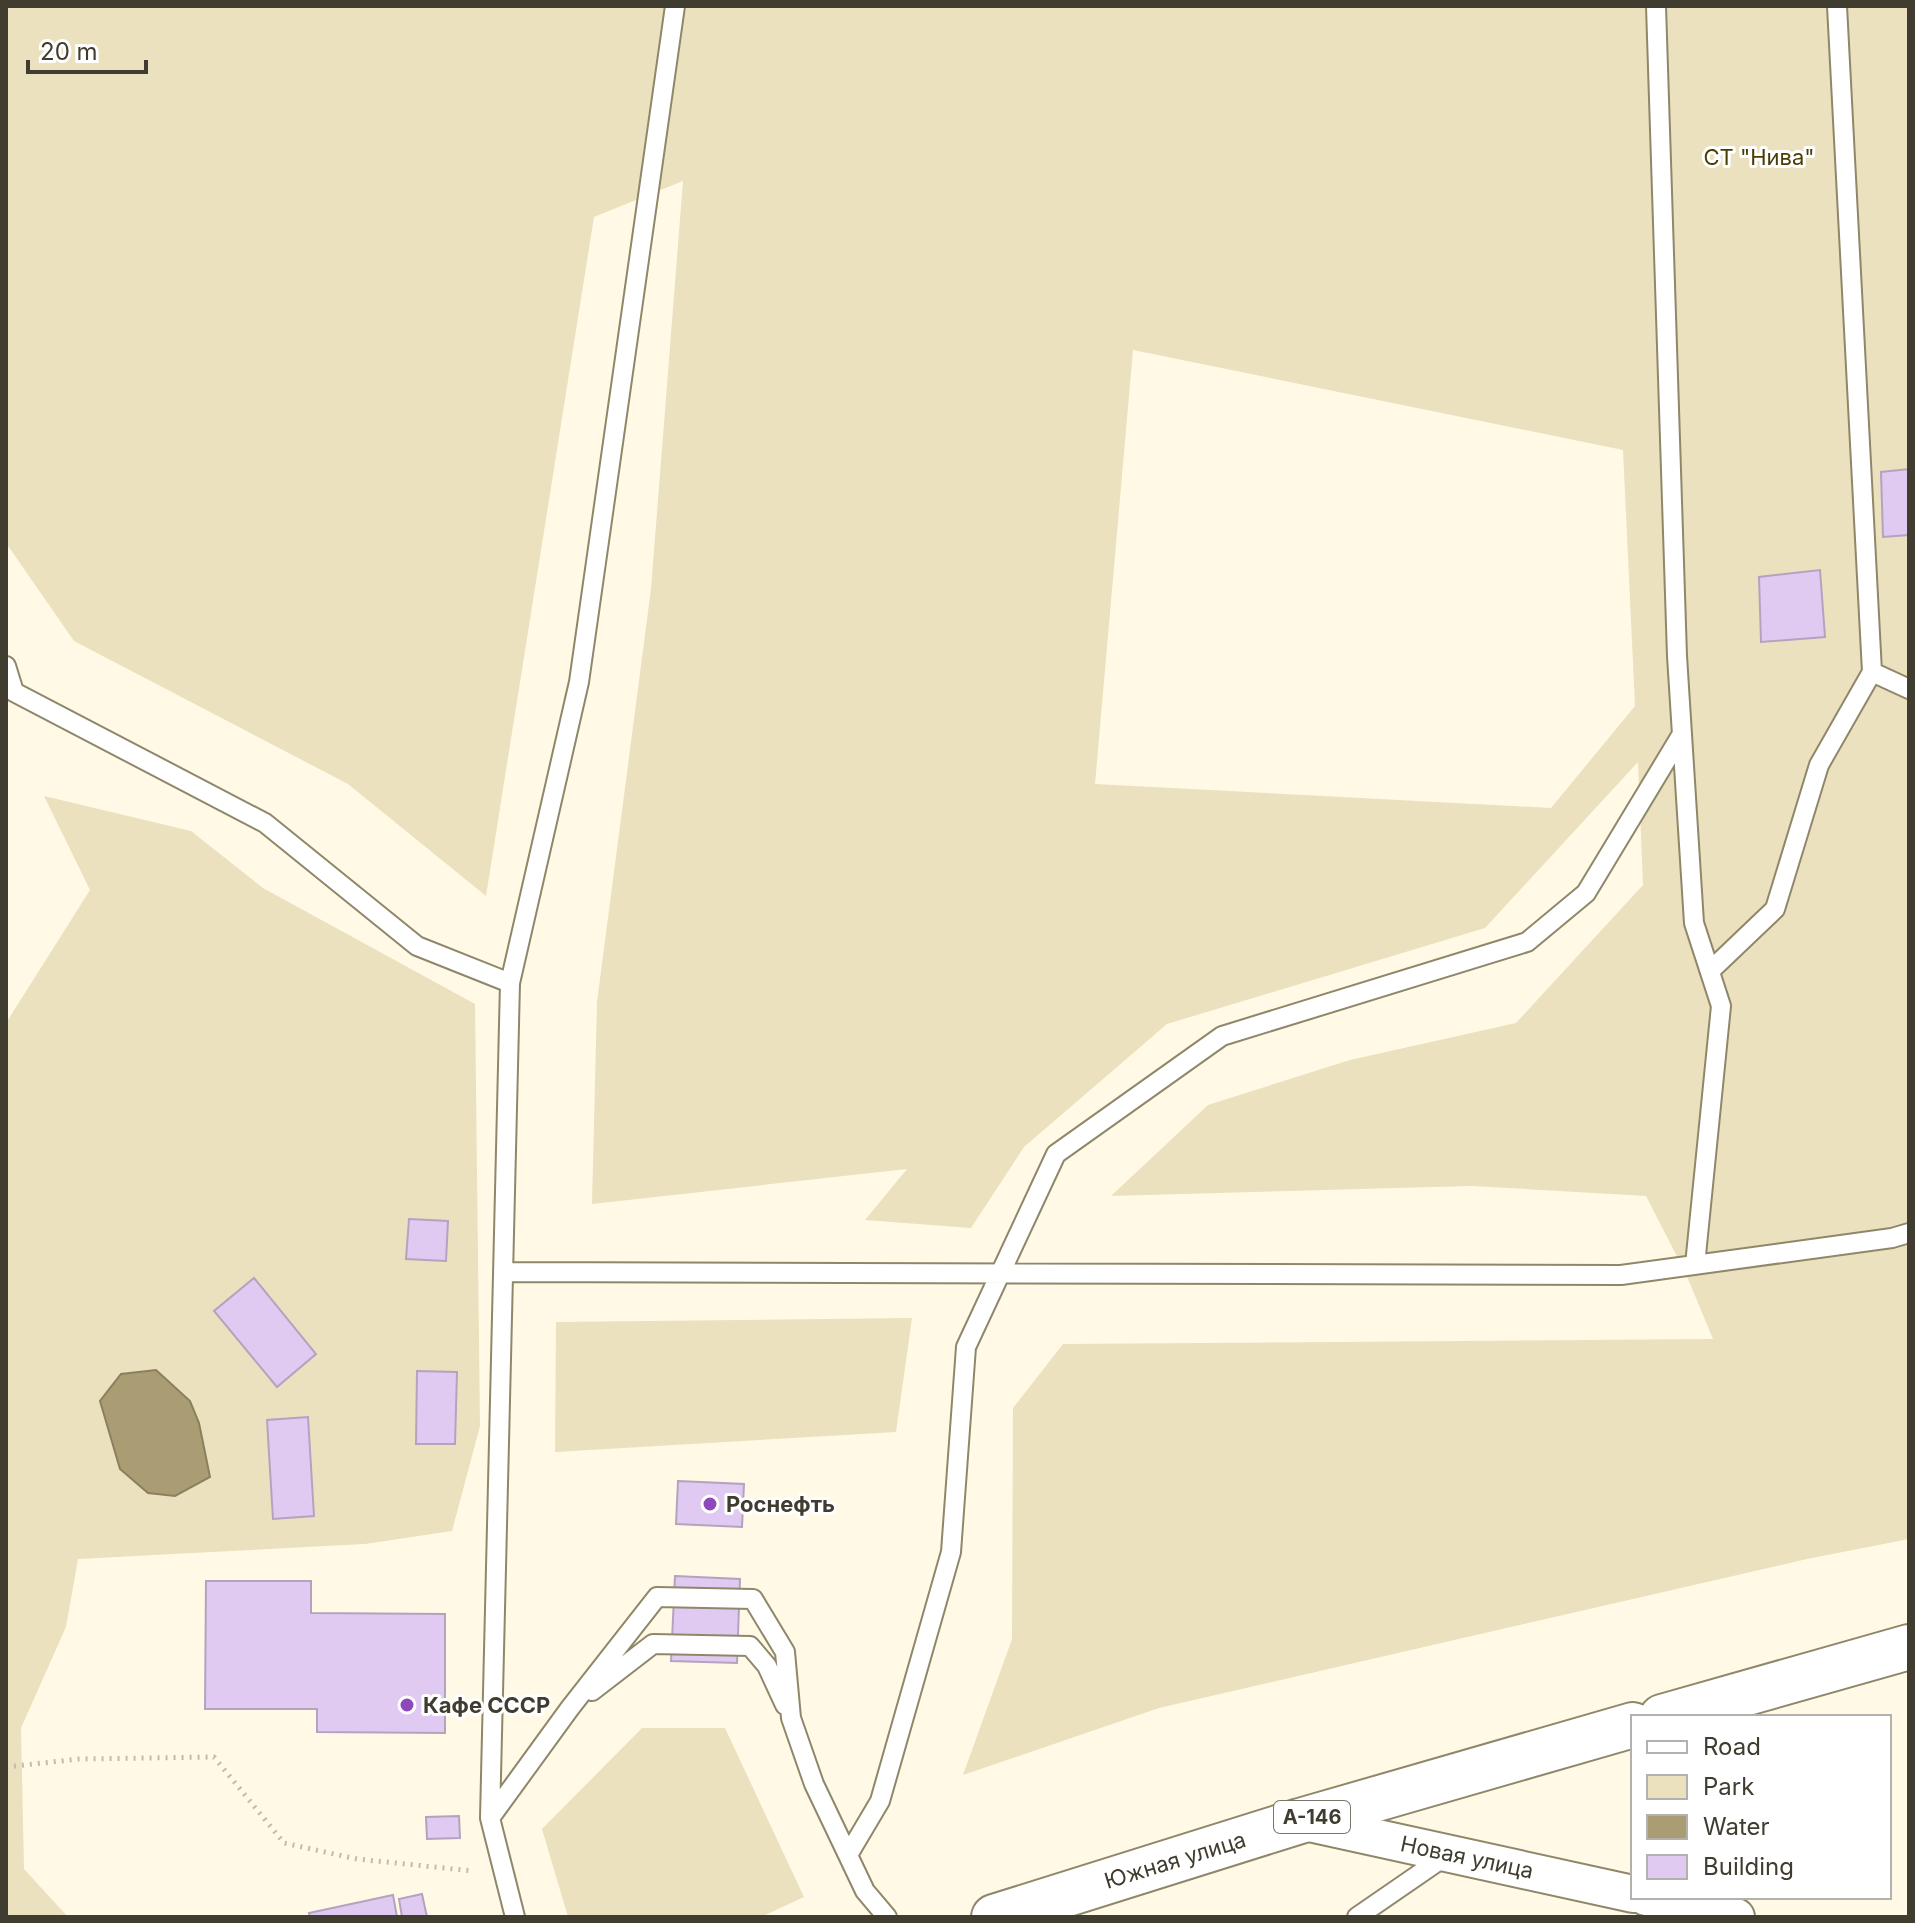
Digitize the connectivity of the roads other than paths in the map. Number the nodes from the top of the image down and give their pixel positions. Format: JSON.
{"nodes":[{"id":1,"x":675,"y":6,"type":"edge"},
{"id":2,"x":1656,"y":6,"type":"edge"},
{"id":3,"x":1837,"y":6,"type":"edge"},
{"id":4,"x":6,"y":666,"type":"edge"},
{"id":5,"x":1872,"y":672,"type":"junction"},
{"id":6,"x":1909,"y":689,"type":"edge"},
{"id":7,"x":1682,"y":734,"type":"junction"},
{"id":8,"x":1710,"y":971,"type":"junction"},
{"id":9,"x":510,"y":983,"type":"junction"},
{"id":10,"x":1909,"y":1233,"type":"edge"},
{"id":11,"x":1695,"y":1265,"type":"junction"},
{"id":12,"x":503,"y":1272,"type":"junction"},
{"id":13,"x":999,"y":1273,"type":"junction"},
{"id":14,"x":1909,"y":1647,"type":"edge"},
{"id":15,"x":570,"y":1708,"type":"junction"},
{"id":16,"x":1669,"y":1715,"type":"edge"},
{"id":17,"x":791,"y":1718,"type":"junction"},
{"id":18,"x":1631,"y":1726,"type":"edge"},
{"id":19,"x":490,"y":1818,"type":"junction"},
{"id":20,"x":1300,"y":1821,"type":"junction"},
{"id":21,"x":1449,"y":1854,"type":"junction"},
{"id":22,"x":848,"y":1855,"type":"junction"},
{"id":23,"x":1631,"y":1894,"type":"edge"},
{"id":24,"x":1655,"y":1899,"type":"edge"},
{"id":25,"x":515,"y":1917,"type":"edge"},
{"id":26,"x":887,"y":1917,"type":"edge"},
{"id":27,"x":994,"y":1917,"type":"edge"},
{"id":28,"x":1357,"y":1917,"type":"edge"},
{"id":29,"x":1736,"y":1917,"type":"edge"}],
"edges":[{"from":1,"to":9,"type":"lane"},
{"from":2,"to":7,"type":"lane"},
{"from":3,"to":5,"type":"lane"},
{"from":4,"to":9,"type":"lane"},
{"from":5,"to":6,"type":"lane"},
{"from":5,"to":8,"type":"lane"},
{"from":7,"to":8,"type":"lane"},
{"from":7,"to":13,"type":"lane"},
{"from":8,"to":11,"type":"lane"},
{"from":9,"to":12,"type":"lane"},
{"from":10,"to":11,"type":"lane"},
{"from":11,"to":13,"type":"lane"},
{"from":12,"to":13,"type":"lane"},
{"from":12,"to":19,"type":"lane"},
{"from":13,"to":22,"type":"lane"},
{"from":14,"to":16,"type":"highway"},
{"from":15,"to":17,"type":"lane"},
{"from":15,"to":17,"type":"lane"},
{"from":15,"to":19,"type":"lane"},
{"from":17,"to":22,"type":"lane"},
{"from":18,"to":20,"type":"highway","name":"Южная улица","number":"А-146"},
{"from":19,"to":25,"type":"lane"},
{"from":20,"to":21,"type":"street","name":"Новая улица"},
{"from":20,"to":27,"type":"highway","name":"Южная улица","number":"А-146"},
{"from":21,"to":23,"type":"street","name":"Новая улица"},
{"from":21,"to":28,"type":"lane"},
{"from":22,"to":26,"type":"lane"},
{"from":24,"to":29,"type":"street"}]}
